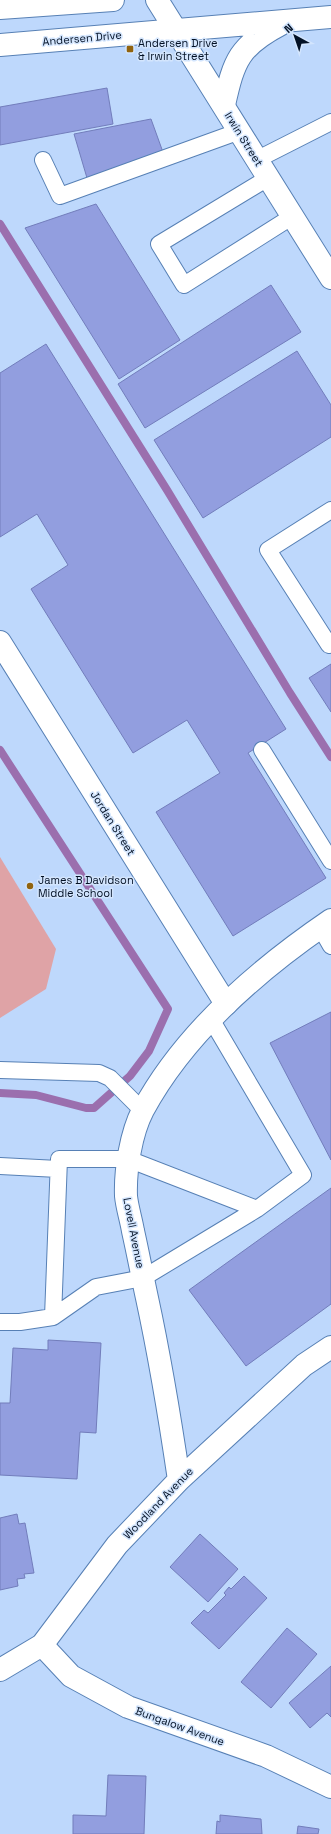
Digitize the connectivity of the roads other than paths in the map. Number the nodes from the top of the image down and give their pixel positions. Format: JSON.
{"nodes":[{"id":1,"x":113,"y":0,"type":"edge"},
{"id":2,"x":156,"y":0,"type":"edge"},
{"id":3,"x":0,"y":8,"type":"edge"},
{"id":4,"x":331,"y":17,"type":"edge"},
{"id":5,"x":287,"y":21,"type":"junction"},
{"id":6,"x":177,"y":30,"type":"junction"},
{"id":7,"x":0,"y":45,"type":"edge"},
{"id":8,"x":224,"y":105,"type":"junction"},
{"id":9,"x":331,"y":122,"type":"edge"},
{"id":10,"x":240,"y":131,"type":"junction"},
{"id":11,"x":258,"y":159,"type":"junction"},
{"id":12,"x":43,"y":160,"type":"dead end"},
{"id":13,"x":268,"y":178,"type":"junction"},
{"id":14,"x":293,"y":216,"type":"junction"},
{"id":15,"x":331,"y":278,"type":"edge"},
{"id":16,"x":331,"y":510,"type":"edge"},
{"id":17,"x":0,"y":642,"type":"edge"},
{"id":18,"x":329,"y":645,"type":"dead end"},
{"id":19,"x":262,"y":750,"type":"dead end"},
{"id":20,"x":331,"y":861,"type":"edge"},
{"id":21,"x":327,"y":931,"type":"edge"},
{"id":22,"x":226,"y":1004,"type":"junction"},
{"id":23,"x":211,"y":1019,"type":"junction"},
{"id":24,"x":0,"y":1070,"type":"edge"},
{"id":25,"x":143,"y":1111,"type":"junction"},
{"id":26,"x":128,"y":1159,"type":"junction"},
{"id":27,"x":0,"y":1166,"type":"edge"},
{"id":28,"x":58,"y":1169,"type":"junction"},
{"id":29,"x":257,"y":1209,"type":"junction"},
{"id":30,"x":143,"y":1278,"type":"junction"},
{"id":31,"x":53,"y":1317,"type":"junction"},
{"id":32,"x":0,"y":1322,"type":"edge"},
{"id":33,"x":331,"y":1347,"type":"edge"},
{"id":34,"x":179,"y":1480,"type":"junction"},
{"id":35,"x":42,"y":1645,"type":"junction"},
{"id":36,"x":0,"y":1670,"type":"edge"},
{"id":37,"x":331,"y":1787,"type":"edge"}],
"edges":[{"from":1,"to":3,"type":"street"},
{"from":2,"to":6,"type":"street","name":"Irwin Street"},
{"from":4,"to":5,"type":"street","name":"Andersen Drive"},
{"from":5,"to":6,"type":"street","name":"Andersen Drive"},
{"from":5,"to":8,"type":"street"},
{"from":6,"to":7,"type":"street","name":"Andersen Drive"},
{"from":6,"to":8,"type":"street","name":"Irwin Street"},
{"from":8,"to":10,"type":"street","name":"Irwin Street"},
{"from":9,"to":11,"type":"lane"},
{"from":10,"to":11,"type":"street","name":"Irwin Street"},
{"from":10,"to":12,"type":"lane"},
{"from":11,"to":13,"type":"street","name":"Irwin Street"},
{"from":13,"to":14,"type":"street","name":"Irwin Street"},
{"from":13,"to":14,"type":"lane"},
{"from":14,"to":15,"type":"street","name":"Irwin Street"},
{"from":16,"to":18,"type":"lane"},
{"from":17,"to":22,"type":"street","name":"Jordan Street"},
{"from":19,"to":20,"type":"lane"},
{"from":21,"to":22,"type":"street","name":"Lovell Avenue"},
{"from":22,"to":23,"type":"street","name":"Lovell Avenue"},
{"from":23,"to":25,"type":"street","name":"Lovell Avenue"},
{"from":23,"to":29,"type":"lane"},
{"from":24,"to":25,"type":"lane"},
{"from":25,"to":26,"type":"street","name":"Lovell Avenue"},
{"from":26,"to":28,"type":"lane"},
{"from":26,"to":29,"type":"lane"},
{"from":26,"to":30,"type":"street","name":"Lovell Avenue"},
{"from":27,"to":28,"type":"lane"},
{"from":28,"to":31,"type":"lane"},
{"from":29,"to":30,"type":"lane"},
{"from":30,"to":31,"type":"lane"},
{"from":30,"to":34,"type":"street","name":"Lovell Avenue"},
{"from":31,"to":32,"type":"lane"},
{"from":33,"to":34,"type":"street","name":"Woodland Avenue"},
{"from":34,"to":35,"type":"street","name":"Woodland Avenue"},
{"from":35,"to":36,"type":"street","name":"Woodland Avenue"},
{"from":35,"to":37,"type":"street","name":"Bungalow Avenue"}]}
